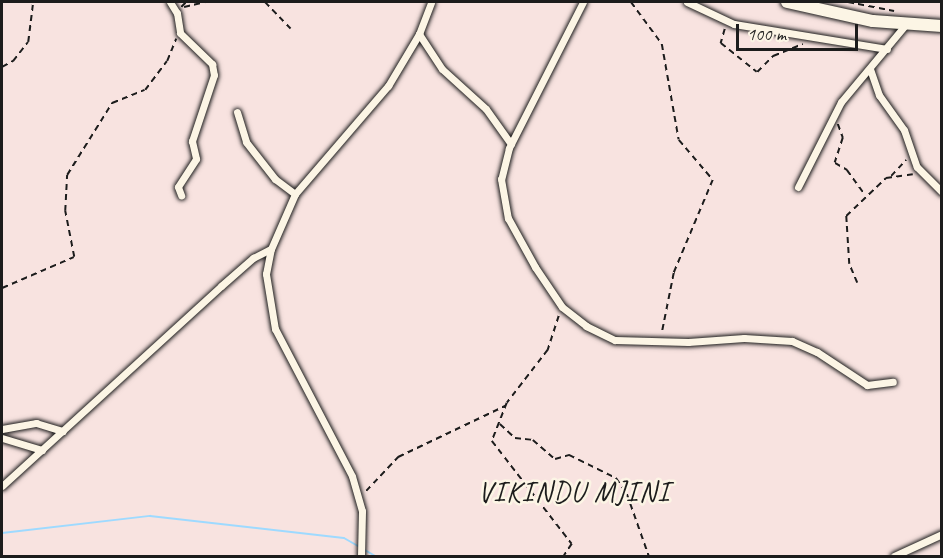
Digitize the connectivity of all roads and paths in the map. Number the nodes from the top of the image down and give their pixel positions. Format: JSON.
{"nodes":[{"id":1,"x":33,"y":2,"type":"edge"},
{"id":2,"x":170,"y":2,"type":"edge"},
{"id":3,"x":186,"y":2,"type":"edge"},
{"id":4,"x":206,"y":2,"type":"edge"},
{"id":5,"x":265,"y":2,"type":"edge"},
{"id":6,"x":431,"y":2,"type":"edge"},
{"id":7,"x":583,"y":2,"type":"edge"},
{"id":8,"x":631,"y":2,"type":"edge"},
{"id":9,"x":687,"y":2,"type":"edge"},
{"id":10,"x":787,"y":2,"type":"edge"},
{"id":11,"x":848,"y":2,"type":"edge"},
{"id":12,"x":179,"y":10,"type":"junction"},
{"id":13,"x":718,"y":18,"type":"junction"},
{"id":14,"x":909,"y":25,"type":"junction"},
{"id":15,"x":942,"y":26,"type":"edge"},
{"id":16,"x":291,"y":29,"type":"dead end"},
{"id":17,"x":180,"y":33,"type":"junction"},
{"id":18,"x":419,"y":34,"type":"junction"},
{"id":19,"x":820,"y":37,"type":"junction"},
{"id":20,"x":887,"y":49,"type":"junction"},
{"id":21,"x":2,"y":67,"type":"edge"},
{"id":22,"x":870,"y":69,"type":"junction"},
{"id":23,"x":237,"y":112,"type":"dead end"},
{"id":24,"x":834,"y":115,"type":"junction"},
{"id":25,"x":511,"y":144,"type":"junction"},
{"id":26,"x":911,"y":155,"type":"junction"},
{"id":27,"x":920,"y":171,"type":"junction"},
{"id":28,"x":891,"y":177,"type":"junction"},
{"id":29,"x":798,"y":187,"type":"dead end"},
{"id":30,"x":942,"y":192,"type":"edge"},
{"id":31,"x":295,"y":194,"type":"junction"},
{"id":32,"x":181,"y":195,"type":"dead end"},
{"id":33,"x":865,"y":195,"type":"junction"},
{"id":34,"x":271,"y":249,"type":"junction"},
{"id":35,"x":857,"y":284,"type":"dead end"},
{"id":36,"x":2,"y":288,"type":"edge"},
{"id":37,"x":562,"y":307,"type":"junction"},
{"id":38,"x":661,"y":342,"type":"junction"},
{"id":39,"x":893,"y":382,"type":"dead end"},
{"id":40,"x":506,"y":406,"type":"junction"},
{"id":41,"x":500,"y":423,"type":"junction"},
{"id":42,"x":2,"y":429,"type":"edge"},
{"id":43,"x":63,"y":431,"type":"junction"},
{"id":44,"x":2,"y":438,"type":"edge"},
{"id":45,"x":42,"y":450,"type":"junction"},
{"id":46,"x":2,"y":486,"type":"edge"},
{"id":47,"x":358,"y":498,"type":"junction"},
{"id":48,"x":942,"y":534,"type":"edge"},
{"id":49,"x":362,"y":556,"type":"edge"},
{"id":50,"x":564,"y":556,"type":"edge"},
{"id":51,"x":649,"y":556,"type":"edge"},
{"id":52,"x":894,"y":556,"type":"edge"}],
"edges":[{"from":1,"to":21,"type":"path"},
{"from":2,"to":12,"type":"street"},
{"from":3,"to":12,"type":"path"},
{"from":4,"to":12,"type":"path"},
{"from":5,"to":16,"type":"path"},
{"from":6,"to":18,"type":"street"},
{"from":7,"to":25,"type":"street"},
{"from":8,"to":38,"type":"path"},
{"from":9,"to":13,"type":"street"},
{"from":10,"to":14,"type":"highway"},
{"from":11,"to":14,"type":"path"},
{"from":12,"to":17,"type":"street"},
{"from":13,"to":19,"type":"street"},
{"from":13,"to":19,"type":"path"},
{"from":14,"to":15,"type":"highway"},
{"from":14,"to":20,"type":"street"},
{"from":17,"to":32,"type":"street"},
{"from":17,"to":36,"type":"path"},
{"from":18,"to":25,"type":"street"},
{"from":18,"to":31,"type":"street"},
{"from":19,"to":20,"type":"street"},
{"from":20,"to":22,"type":"street"},
{"from":22,"to":24,"type":"street"},
{"from":22,"to":26,"type":"street"},
{"from":23,"to":31,"type":"street"},
{"from":24,"to":29,"type":"street"},
{"from":24,"to":33,"type":"path"},
{"from":25,"to":37,"type":"street"},
{"from":26,"to":27,"type":"street"},
{"from":26,"to":28,"type":"path"},
{"from":27,"to":28,"type":"path"},
{"from":27,"to":30,"type":"street"},
{"from":28,"to":33,"type":"path"},
{"from":31,"to":34,"type":"street"},
{"from":33,"to":35,"type":"path"},
{"from":34,"to":43,"type":"street"},
{"from":34,"to":47,"type":"street"},
{"from":37,"to":38,"type":"street"},
{"from":37,"to":40,"type":"path"},
{"from":38,"to":39,"type":"street"},
{"from":40,"to":41,"type":"path"},
{"from":40,"to":47,"type":"path"},
{"from":41,"to":50,"type":"path"},
{"from":41,"to":51,"type":"path"},
{"from":42,"to":43,"type":"street"},
{"from":43,"to":45,"type":"street"},
{"from":44,"to":45,"type":"street"},
{"from":45,"to":46,"type":"street"},
{"from":47,"to":49,"type":"street"},
{"from":48,"to":52,"type":"street"}]}
